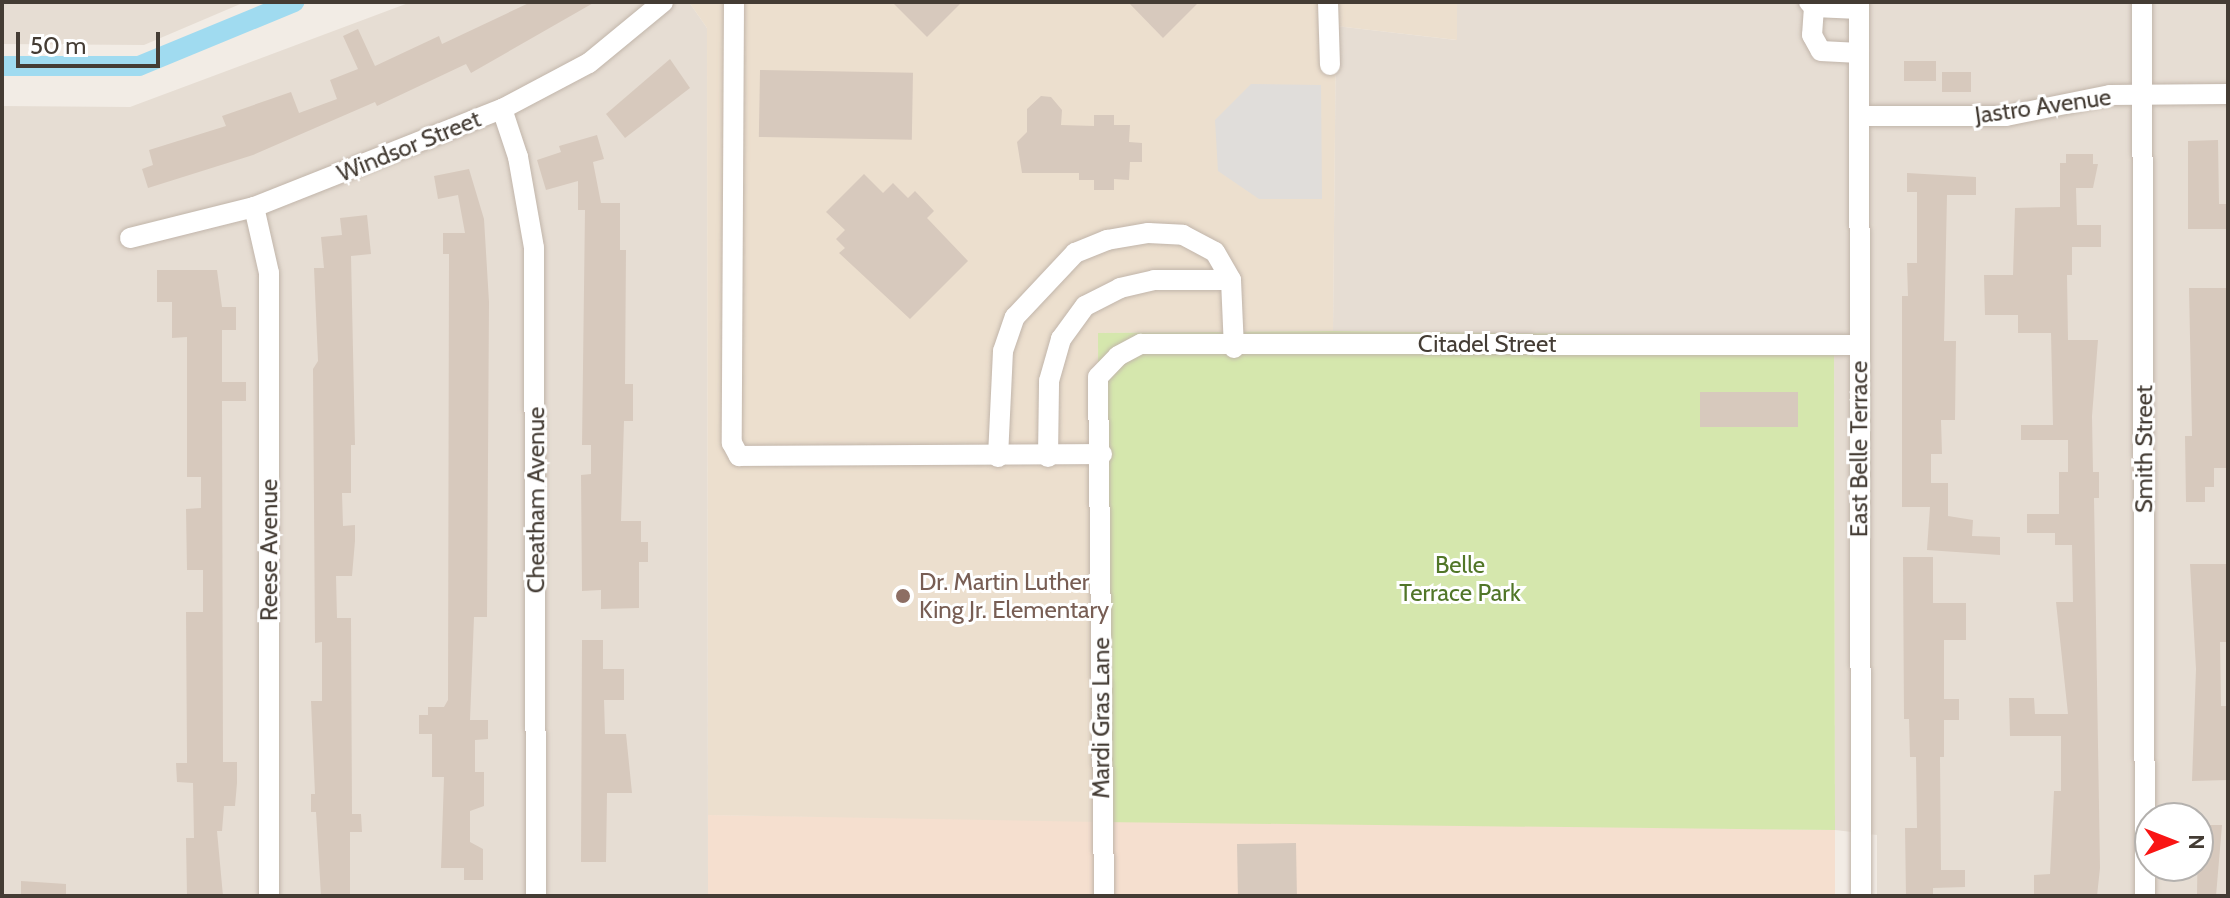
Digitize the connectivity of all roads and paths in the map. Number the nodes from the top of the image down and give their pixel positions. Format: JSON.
{"nodes":[{"id":1,"x":663,"y":2,"type":"edge"},
{"id":2,"x":734,"y":2,"type":"edge"},
{"id":3,"x":1328,"y":2,"type":"edge"},
{"id":4,"x":2142,"y":2,"type":"edge"},
{"id":5,"x":1811,"y":5,"type":"edge"},
{"id":6,"x":1859,"y":5,"type":"edge"},
{"id":7,"x":1859,"y":53,"type":"junction"},
{"id":8,"x":1330,"y":65,"type":"dead end"},
{"id":9,"x":2143,"y":93,"type":"junction"},
{"id":10,"x":2228,"y":94,"type":"edge"},
{"id":11,"x":502,"y":109,"type":"junction"},
{"id":12,"x":1859,"y":116,"type":"junction"},
{"id":13,"x":254,"y":207,"type":"junction"},
{"id":14,"x":130,"y":238,"type":"dead end"},
{"id":15,"x":1231,"y":280,"type":"junction"},
{"id":16,"x":1859,"y":345,"type":"junction"},
{"id":17,"x":1234,"y":348,"type":"junction"},
{"id":18,"x":1118,"y":356,"type":"joint"},
{"id":19,"x":1102,"y":454,"type":"junction"},
{"id":20,"x":998,"y":457,"type":"junction"},
{"id":21,"x":1048,"y":457,"type":"junction"},
{"id":22,"x":269,"y":896,"type":"edge"},
{"id":23,"x":536,"y":896,"type":"edge"},
{"id":24,"x":1104,"y":896,"type":"edge"},
{"id":25,"x":1861,"y":896,"type":"edge"},
{"id":26,"x":2145,"y":896,"type":"edge"}],
"edges":[{"from":1,"to":11,"type":"street","name":"Windsor Street"},
{"from":2,"to":20,"type":"street"},
{"from":3,"to":8,"type":"street"},
{"from":4,"to":9,"type":"street","name":"Smith Street"},
{"from":5,"to":6,"type":"street"},
{"from":5,"to":7,"type":"street"},
{"from":6,"to":7,"type":"street","name":"East Belle Terrace"},
{"from":7,"to":12,"type":"street","name":"East Belle Terrace"},
{"from":9,"to":10,"type":"street","name":"Jastro Avenue"},
{"from":9,"to":12,"type":"street","name":"Jastro Avenue"},
{"from":9,"to":26,"type":"street","name":"Smith Street"},
{"from":11,"to":13,"type":"street","name":"Windsor Street"},
{"from":11,"to":23,"type":"street","name":"Cheatham Avenue"},
{"from":12,"to":16,"type":"street","name":"East Belle Terrace"},
{"from":13,"to":14,"type":"street","name":"Windsor Street"},
{"from":13,"to":22,"type":"street","name":"Reese Avenue"},
{"from":15,"to":17,"type":"street"},
{"from":15,"to":20,"type":"street"},
{"from":15,"to":21,"type":"street"},
{"from":16,"to":17,"type":"street","name":"Citadel Street"},
{"from":16,"to":25,"type":"street","name":"East Belle Terrace"},
{"from":17,"to":18,"type":"street","name":"Citadel Street"},
{"from":18,"to":19,"type":"street","name":"Mardi Gras Lane"},
{"from":19,"to":21,"type":"street"},
{"from":19,"to":24,"type":"street","name":"Mardi Gras Lane"},
{"from":20,"to":21,"type":"street"}]}
